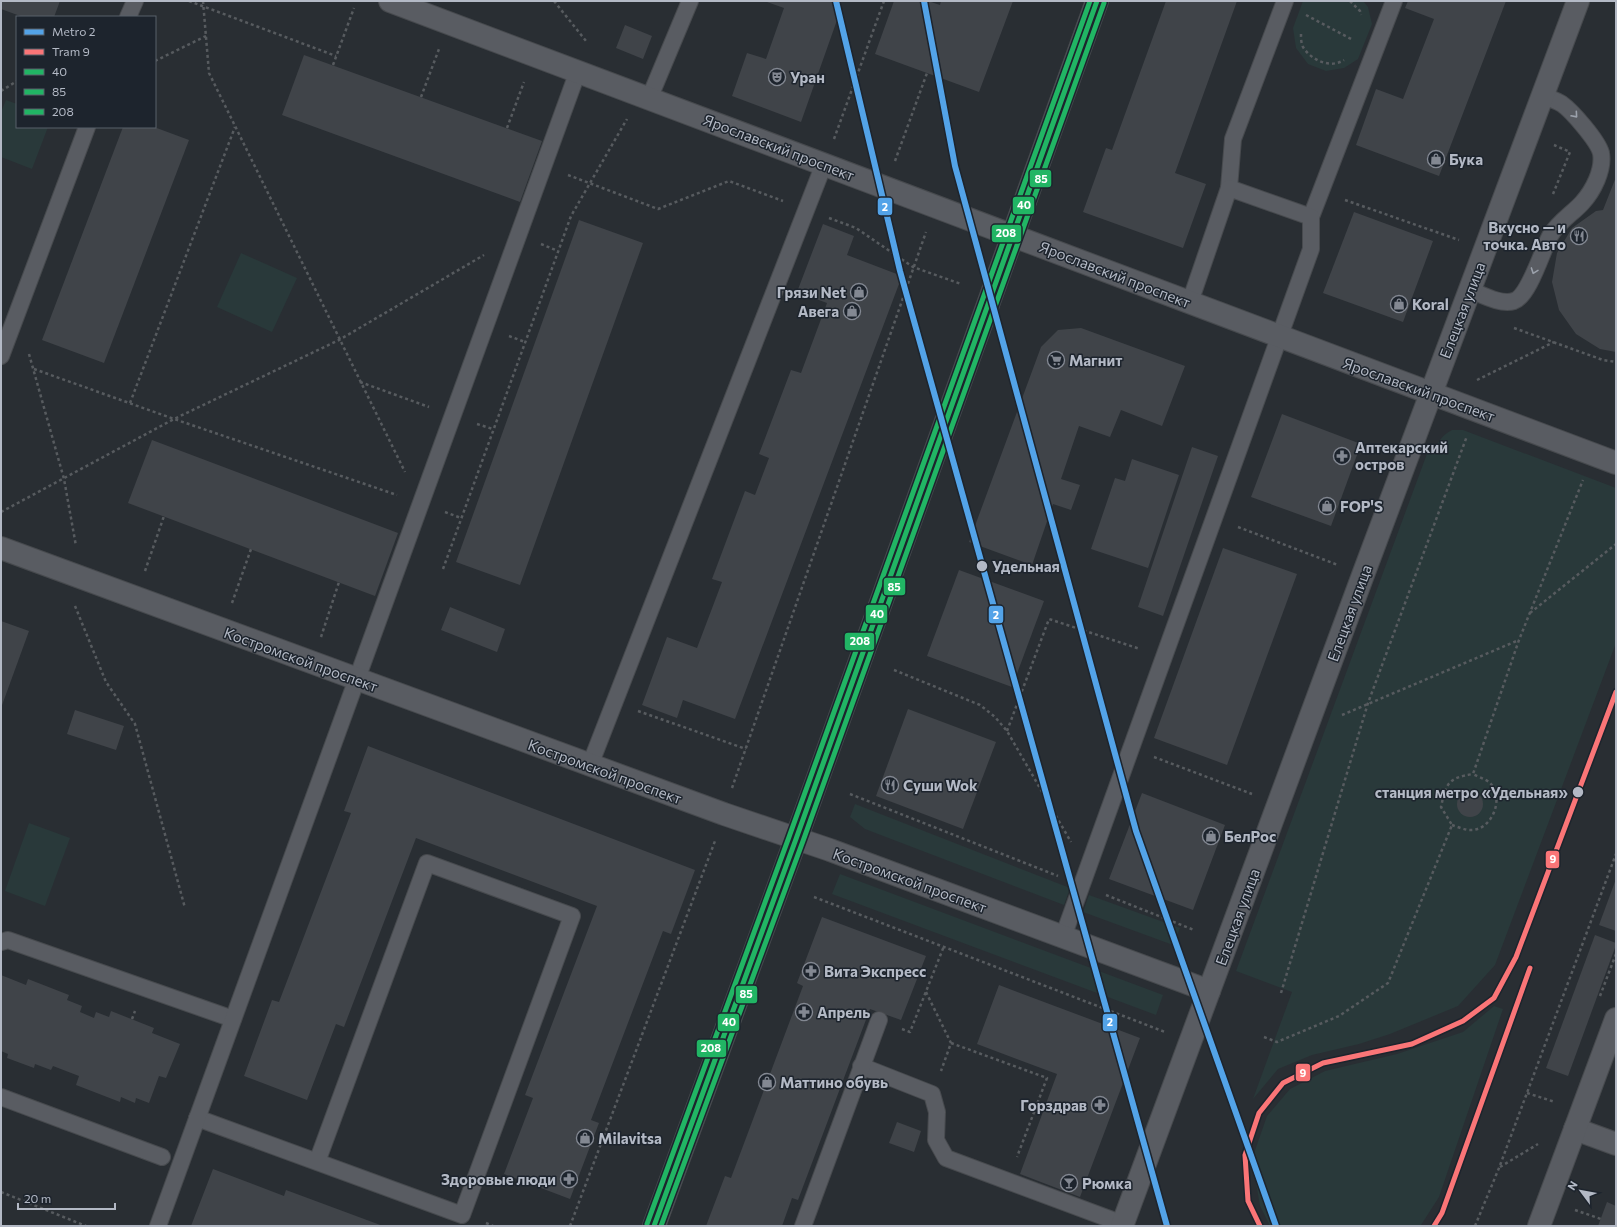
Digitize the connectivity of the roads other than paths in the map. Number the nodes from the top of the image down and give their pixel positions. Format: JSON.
{"nodes":[{"id":1,"x":135,"y":1,"type":"edge"},
{"id":2,"x":390,"y":1,"type":"edge"},
{"id":3,"x":690,"y":1,"type":"edge"},
{"id":4,"x":1097,"y":1,"type":"edge"},
{"id":5,"x":1394,"y":1,"type":"edge"},
{"id":6,"x":1578,"y":1,"type":"edge"},
{"id":7,"x":1284,"y":4,"type":"edge"},
{"id":8,"x":128,"y":16,"type":"edge"},
{"id":9,"x":578,"y":71,"type":"junction"},
{"id":10,"x":649,"y":99,"type":"junction"},
{"id":11,"x":1551,"y":99,"type":"junction"},
{"id":12,"x":87,"y":128,"type":"edge"},
{"id":13,"x":824,"y":164,"type":"junction"},
{"id":14,"x":1229,"y":188,"type":"junction"},
{"id":15,"x":1311,"y":217,"type":"junction"},
{"id":16,"x":1013,"y":236,"type":"junction"},
{"id":17,"x":1470,"y":290,"type":"junction"},
{"id":18,"x":1190,"y":302,"type":"junction"},
{"id":19,"x":1279,"y":336,"type":"junction"},
{"id":20,"x":1,"y":356,"type":"edge"},
{"id":21,"x":1431,"y":393,"type":"junction"},
{"id":22,"x":1616,"y":463,"type":"edge"},
{"id":23,"x":1,"y":548,"type":"edge"},
{"id":24,"x":356,"y":679,"type":"junction"},
{"id":25,"x":590,"y":765,"type":"junction"},
{"id":26,"x":796,"y":838,"type":"junction"},
{"id":27,"x":1063,"y":937,"type":"junction"},
{"id":28,"x":1,"y":942,"type":"edge"},
{"id":29,"x":1209,"y":991,"type":"junction"},
{"id":30,"x":232,"y":1019,"type":"junction"},
{"id":31,"x":1616,"y":1019,"type":"edge"},
{"id":32,"x":879,"y":1020,"type":"road end"},
{"id":33,"x":861,"y":1066,"type":"junction"},
{"id":34,"x":1,"y":1097,"type":"edge"},
{"id":35,"x":197,"y":1118,"type":"junction"},
{"id":36,"x":1575,"y":1129,"type":"junction"},
{"id":37,"x":1616,"y":1144,"type":"edge"},
{"id":38,"x":162,"y":1157,"type":"dead end"},
{"id":39,"x":317,"y":1162,"type":"junction"},
{"id":40,"x":1123,"y":1225,"type":"edge"},
{"id":41,"x":158,"y":1226,"type":"edge"},
{"id":42,"x":654,"y":1226,"type":"edge"},
{"id":43,"x":803,"y":1226,"type":"edge"},
{"id":44,"x":1539,"y":1226,"type":"edge"}],
"edges":[{"from":1,"to":8,"type":"lane"},
{"from":2,"to":9,"type":"street","name":"Ярославский проспект"},
{"from":3,"to":10,"type":"lane"},
{"from":4,"to":16,"type":"street"},
{"from":5,"to":15,"type":"lane"},
{"from":6,"to":11,"type":"street","name":"Елецкая улица"},
{"from":7,"to":14,"type":"lane"},
{"from":9,"to":10,"type":"street","name":"Ярославский проспект"},
{"from":9,"to":24,"type":"lane"},
{"from":10,"to":13,"type":"street","name":"Ярославский проспект"},
{"from":11,"to":17,"type":"street","name":"Елецкая улица"},
{"from":11,"to":17,"type":"lane","one_way":true},
{"from":12,"to":20,"type":"lane"},
{"from":13,"to":16,"type":"street","name":"Ярославский проспект"},
{"from":13,"to":25,"type":"lane"},
{"from":14,"to":15,"type":"lane"},
{"from":14,"to":18,"type":"lane"},
{"from":15,"to":19,"type":"lane"},
{"from":16,"to":18,"type":"street","name":"Ярославский проспект"},
{"from":16,"to":26,"type":"street"},
{"from":17,"to":21,"type":"street","name":"Елецкая улица"},
{"from":18,"to":19,"type":"street","name":"Ярославский проспект"},
{"from":19,"to":21,"type":"street","name":"Ярославский проспект"},
{"from":19,"to":27,"type":"lane"},
{"from":21,"to":22,"type":"street","name":"Ярославский проспект"},
{"from":21,"to":29,"type":"street","name":"Елецкая улица"},
{"from":23,"to":24,"type":"street","name":"Костромской проспект"},
{"from":24,"to":25,"type":"street","name":"Костромской проспект"},
{"from":24,"to":30,"type":"lane"},
{"from":25,"to":26,"type":"street","name":"Костромской проспект"},
{"from":26,"to":27,"type":"street","name":"Костромской проспект"},
{"from":26,"to":42,"type":"street"},
{"from":27,"to":29,"type":"street","name":"Костромской проспект"},
{"from":28,"to":30,"type":"lane"},
{"from":29,"to":40,"type":"street","name":"Елецкая улица"},
{"from":30,"to":35,"type":"lane"},
{"from":31,"to":36,"type":"street"},
{"from":32,"to":33,"type":"lane"},
{"from":33,"to":40,"type":"lane"},
{"from":33,"to":43,"type":"lane"},
{"from":34,"to":38,"type":"lane"},
{"from":35,"to":39,"type":"lane"},
{"from":35,"to":41,"type":"lane"},
{"from":36,"to":37,"type":"street"},
{"from":36,"to":44,"type":"street"},
{"from":39,"to":39,"type":"lane"}]}
